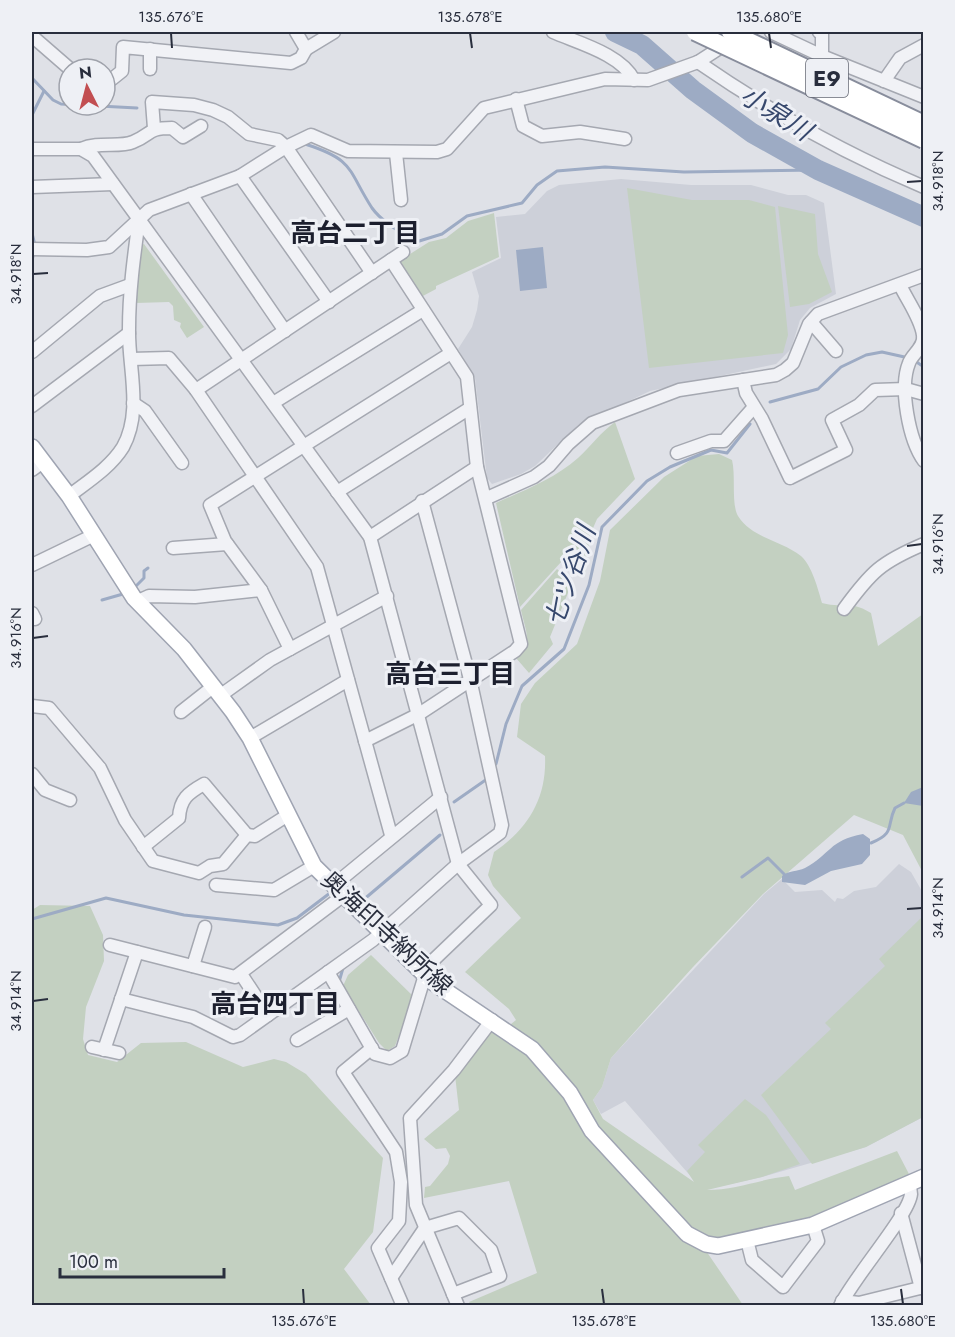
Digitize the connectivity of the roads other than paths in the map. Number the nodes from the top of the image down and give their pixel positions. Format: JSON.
{"nodes":[{"id":1,"x":296,"y":32,"type":"edge"},
{"id":2,"x":334,"y":32,"type":"edge"},
{"id":3,"x":553,"y":32,"type":"edge"},
{"id":4,"x":695,"y":32,"type":"edge"},
{"id":5,"x":730,"y":32,"type":"edge"},
{"id":6,"x":744,"y":32,"type":"edge"},
{"id":7,"x":771,"y":32,"type":"edge"},
{"id":8,"x":819,"y":32,"type":"edge"},
{"id":9,"x":32,"y":36,"type":"edge"},
{"id":10,"x":924,"y":45,"type":"edge"},
{"id":11,"x":150,"y":49,"type":"junction"},
{"id":12,"x":306,"y":49,"type":"junction"},
{"id":13,"x":822,"y":56,"type":"junction"},
{"id":14,"x":57,"y":58,"type":"edge"},
{"id":15,"x":694,"y":62,"type":"junction"},
{"id":16,"x":150,"y":69,"type":"dead end"},
{"id":17,"x":117,"y":75,"type":"edge"},
{"id":18,"x":634,"y":80,"type":"junction"},
{"id":19,"x":884,"y":81,"type":"junction"},
{"id":20,"x":924,"y":97,"type":"edge"},
{"id":21,"x":516,"y":99,"type":"junction"},
{"id":22,"x":924,"y":124,"type":"edge"},
{"id":23,"x":201,"y":126,"type":"dead end"},
{"id":24,"x":154,"y":128,"type":"junction"},
{"id":25,"x":625,"y":139,"type":"dead end"},
{"id":26,"x":924,"y":140,"type":"edge"},
{"id":27,"x":286,"y":147,"type":"junction"},
{"id":28,"x":81,"y":148,"type":"junction"},
{"id":29,"x":32,"y":149,"type":"edge"},
{"id":30,"x":396,"y":153,"type":"junction"},
{"id":31,"x":240,"y":176,"type":"junction"},
{"id":32,"x":114,"y":184,"type":"junction"},
{"id":33,"x":32,"y":187,"type":"edge"},
{"id":34,"x":924,"y":187,"type":"edge"},
{"id":35,"x":191,"y":194,"type":"junction"},
{"id":36,"x":401,"y":200,"type":"dead end"},
{"id":37,"x":139,"y":219,"type":"junction"},
{"id":38,"x":32,"y":249,"type":"edge"},
{"id":39,"x":404,"y":252,"type":"dead end"},
{"id":40,"x":391,"y":260,"type":"junction"},
{"id":41,"x":372,"y":273,"type":"junction"},
{"id":42,"x":924,"y":275,"type":"edge"},
{"id":43,"x":130,"y":285,"type":"junction"},
{"id":44,"x":900,"y":285,"type":"junction"},
{"id":45,"x":329,"y":302,"type":"junction"},
{"id":46,"x":423,"y":310,"type":"junction"},
{"id":47,"x":811,"y":322,"type":"junction"},
{"id":48,"x":285,"y":331,"type":"junction"},
{"id":49,"x":129,"y":333,"type":"junction"},
{"id":50,"x":836,"y":351,"type":"dead end"},
{"id":51,"x":32,"y":352,"type":"edge"},
{"id":52,"x":451,"y":353,"type":"junction"},
{"id":53,"x":131,"y":359,"type":"junction"},
{"id":54,"x":241,"y":360,"type":"junction"},
{"id":55,"x":743,"y":380,"type":"junction"},
{"id":56,"x":906,"y":389,"type":"junction"},
{"id":57,"x":195,"y":390,"type":"junction"},
{"id":58,"x":924,"y":394,"type":"edge"},
{"id":59,"x":133,"y":403,"type":"junction"},
{"id":60,"x":273,"y":404,"type":"junction"},
{"id":61,"x":32,"y":406,"type":"edge"},
{"id":62,"x":470,"y":408,"type":"junction"},
{"id":63,"x":758,"y":412,"type":"junction"},
{"id":64,"x":303,"y":446,"type":"junction"},
{"id":65,"x":32,"y":447,"type":"edge"},
{"id":66,"x":677,"y":453,"type":"dead end"},
{"id":67,"x":924,"y":461,"type":"edge"},
{"id":68,"x":182,"y":463,"type":"dead end"},
{"id":69,"x":37,"y":466,"type":"edge"},
{"id":70,"x":477,"y":467,"type":"junction"},
{"id":71,"x":254,"y":479,"type":"junction"},
{"id":72,"x":337,"y":492,"type":"junction"},
{"id":73,"x":69,"y":496,"type":"junction"},
{"id":74,"x":486,"y":498,"type":"junction"},
{"id":75,"x":422,"y":501,"type":"junction"},
{"id":76,"x":94,"y":534,"type":"junction"},
{"id":77,"x":370,"y":537,"type":"junction"},
{"id":78,"x":227,"y":544,"type":"junction"},
{"id":79,"x":924,"y":544,"type":"edge"},
{"id":80,"x":173,"y":548,"type":"dead end"},
{"id":81,"x":32,"y":565,"type":"edge"},
{"id":82,"x":261,"y":590,"type":"junction"},
{"id":83,"x":387,"y":596,"type":"junction"},
{"id":84,"x":138,"y":602,"type":"junction"},
{"id":85,"x":844,"y":609,"type":"dead end"},
{"id":86,"x":333,"y":625,"type":"junction"},
{"id":87,"x":290,"y":649,"type":"junction"},
{"id":88,"x":470,"y":679,"type":"junction"},
{"id":89,"x":348,"y":680,"type":"junction"},
{"id":90,"x":217,"y":690,"type":"junction"},
{"id":91,"x":32,"y":706,"type":"edge"},
{"id":92,"x":181,"y":712,"type":"dead end"},
{"id":93,"x":419,"y":714,"type":"junction"},
{"id":94,"x":250,"y":738,"type":"junction"},
{"id":95,"x":365,"y":741,"type":"junction"},
{"id":96,"x":32,"y":774,"type":"edge"},
{"id":97,"x":441,"y":797,"type":"junction"},
{"id":98,"x":70,"y":800,"type":"dead end"},
{"id":99,"x":288,"y":815,"type":"junction"},
{"id":100,"x":247,"y":835,"type":"junction"},
{"id":101,"x":391,"y":835,"type":"junction"},
{"id":102,"x":143,"y":847,"type":"junction"},
{"id":103,"x":458,"y":864,"type":"junction"},
{"id":104,"x":314,"y":866,"type":"junction"},
{"id":105,"x":216,"y":885,"type":"dead end"},
{"id":106,"x":339,"y":890,"type":"junction"},
{"id":107,"x":205,"y":927,"type":"dead end"},
{"id":108,"x":381,"y":932,"type":"junction"},
{"id":109,"x":110,"y":945,"type":"dead end"},
{"id":110,"x":137,"y":952,"type":"junction"},
{"id":111,"x":193,"y":966,"type":"junction"},
{"id":112,"x":328,"y":972,"type":"junction"},
{"id":113,"x":423,"y":973,"type":"junction"},
{"id":114,"x":241,"y":974,"type":"junction"},
{"id":115,"x":121,"y":999,"type":"junction"},
{"id":116,"x":349,"y":1009,"type":"junction"},
{"id":117,"x":268,"y":1015,"type":"junction"},
{"id":118,"x":492,"y":1020,"type":"junction"},
{"id":119,"x":297,"y":1040,"type":"dead end"},
{"id":120,"x":372,"y":1048,"type":"junction"},
{"id":121,"x":119,"y":1053,"type":"dead end"},
{"id":122,"x":916,"y":1181,"type":"edge"},
{"id":123,"x":902,"y":1214,"type":"junction"},
{"id":124,"x":813,"y":1225,"type":"junction"},
{"id":125,"x":425,"y":1228,"type":"junction"},
{"id":126,"x":747,"y":1240,"type":"junction"},
{"id":127,"x":391,"y":1278,"type":"junction"},
{"id":128,"x":922,"y":1287,"type":"edge"},
{"id":129,"x":455,"y":1300,"type":"edge"},
{"id":130,"x":841,"y":1303,"type":"edge"},
{"id":131,"x":403,"y":1305,"type":"edge"}],
"edges":[{"from":1,"to":12,"type":"street"},
{"from":2,"to":12,"type":"street"},
{"from":3,"to":18,"type":"street"},
{"from":4,"to":26,"type":"highway","number":"E9","bridge":true},
{"from":5,"to":22,"type":"highway","number":"E9","bridge":true},
{"from":6,"to":15,"type":"street"},
{"from":7,"to":13,"type":"street"},
{"from":8,"to":13,"type":"street"},
{"from":9,"to":14,"type":"street"},
{"from":10,"to":19,"type":"street"},
{"from":11,"to":12,"type":"street"},
{"from":11,"to":16,"type":"street"},
{"from":11,"to":17,"type":"street"},
{"from":13,"to":19,"type":"street"},
{"from":15,"to":18,"type":"street"},
{"from":15,"to":34,"type":"street"},
{"from":18,"to":21,"type":"street"},
{"from":19,"to":20,"type":"street"},
{"from":21,"to":25,"type":"street"},
{"from":21,"to":30,"type":"street"},
{"from":23,"to":24,"type":"street"},
{"from":24,"to":27,"type":"street"},
{"from":24,"to":28,"type":"street"},
{"from":27,"to":30,"type":"street"},
{"from":27,"to":31,"type":"street"},
{"from":27,"to":41,"type":"street"},
{"from":28,"to":29,"type":"street"},
{"from":28,"to":32,"type":"street"},
{"from":30,"to":36,"type":"street"},
{"from":31,"to":35,"type":"street"},
{"from":31,"to":45,"type":"street"},
{"from":32,"to":33,"type":"street"},
{"from":32,"to":37,"type":"street"},
{"from":35,"to":37,"type":"street"},
{"from":35,"to":48,"type":"street"},
{"from":37,"to":38,"type":"street"},
{"from":37,"to":43,"type":"street"},
{"from":37,"to":54,"type":"street"},
{"from":39,"to":40,"type":"street"},
{"from":40,"to":41,"type":"street"},
{"from":40,"to":46,"type":"street"},
{"from":41,"to":45,"type":"street"},
{"from":42,"to":44,"type":"street"},
{"from":43,"to":49,"type":"street"},
{"from":43,"to":51,"type":"street"},
{"from":44,"to":47,"type":"street"},
{"from":44,"to":56,"type":"street"},
{"from":45,"to":48,"type":"street"},
{"from":46,"to":52,"type":"street"},
{"from":46,"to":60,"type":"street"},
{"from":47,"to":50,"type":"street"},
{"from":47,"to":55,"type":"street"},
{"from":48,"to":54,"type":"street"},
{"from":49,"to":53,"type":"street"},
{"from":49,"to":61,"type":"street"},
{"from":52,"to":62,"type":"street"},
{"from":52,"to":64,"type":"street"},
{"from":53,"to":57,"type":"street"},
{"from":53,"to":59,"type":"street"},
{"from":54,"to":57,"type":"street"},
{"from":54,"to":60,"type":"street"},
{"from":55,"to":63,"type":"street"},
{"from":55,"to":74,"type":"street"},
{"from":56,"to":58,"type":"street"},
{"from":56,"to":63,"type":"street"},
{"from":56,"to":67,"type":"street"},
{"from":57,"to":71,"type":"street"},
{"from":59,"to":68,"type":"street"},
{"from":59,"to":73,"type":"street"},
{"from":60,"to":64,"type":"street"},
{"from":62,"to":70,"type":"street"},
{"from":62,"to":72,"type":"street"},
{"from":63,"to":66,"type":"street"},
{"from":64,"to":71,"type":"street"},
{"from":64,"to":72,"type":"street"},
{"from":65,"to":69,"type":"main road","name":"奥海印寺納所線"},
{"from":69,"to":73,"type":"main road","name":"奥海印寺納所線"},
{"from":70,"to":74,"type":"street"},
{"from":70,"to":75,"type":"street"},
{"from":71,"to":78,"type":"street"},
{"from":71,"to":86,"type":"street"},
{"from":72,"to":77,"type":"street"},
{"from":73,"to":76,"type":"main road","name":"奥海印寺納所線"},
{"from":74,"to":88,"type":"street"},
{"from":75,"to":77,"type":"street"},
{"from":75,"to":88,"type":"street"},
{"from":76,"to":81,"type":"street"},
{"from":76,"to":84,"type":"main road","name":"奥海印寺納所線"},
{"from":77,"to":83,"type":"street"},
{"from":78,"to":80,"type":"street"},
{"from":78,"to":82,"type":"street"},
{"from":79,"to":85,"type":"street"},
{"from":82,"to":84,"type":"street"},
{"from":82,"to":87,"type":"street"},
{"from":83,"to":86,"type":"street"},
{"from":83,"to":93,"type":"street"},
{"from":84,"to":90,"type":"main road","name":"奥海印寺納所線"},
{"from":86,"to":87,"type":"street"},
{"from":86,"to":89,"type":"street"},
{"from":87,"to":90,"type":"street"},
{"from":88,"to":93,"type":"street"},
{"from":88,"to":103,"type":"street"},
{"from":89,"to":94,"type":"street"},
{"from":89,"to":95,"type":"street"},
{"from":90,"to":92,"type":"street"},
{"from":90,"to":94,"type":"main road","name":"奥海印寺納所線"},
{"from":91,"to":102,"type":"street"},
{"from":93,"to":95,"type":"street"},
{"from":93,"to":97,"type":"street"},
{"from":94,"to":99,"type":"main road","name":"奥海印寺納所線"},
{"from":95,"to":101,"type":"street"},
{"from":96,"to":98,"type":"street"},
{"from":97,"to":101,"type":"street"},
{"from":97,"to":103,"type":"street"},
{"from":99,"to":100,"type":"street"},
{"from":99,"to":104,"type":"main road","name":"奥海印寺納所線"},
{"from":100,"to":102,"type":"street"},
{"from":100,"to":102,"type":"street"},
{"from":101,"to":106,"type":"street"},
{"from":103,"to":108,"type":"street"},
{"from":103,"to":113,"type":"street"},
{"from":104,"to":105,"type":"street"},
{"from":104,"to":106,"type":"main road","name":"奥海印寺納所線"},
{"from":106,"to":108,"type":"main road","name":"奥海印寺納所線"},
{"from":106,"to":114,"type":"street"},
{"from":107,"to":111,"type":"street"},
{"from":108,"to":112,"type":"street"},
{"from":108,"to":113,"type":"main road","name":"奥海印寺納所線"},
{"from":109,"to":110,"type":"street"},
{"from":110,"to":111,"type":"street"},
{"from":110,"to":115,"type":"street"},
{"from":111,"to":114,"type":"street"},
{"from":112,"to":116,"type":"street"},
{"from":112,"to":117,"type":"street"},
{"from":113,"to":118,"type":"main road","name":"奥海印寺納所線"},
{"from":113,"to":120,"type":"street"},
{"from":114,"to":117,"type":"street"},
{"from":115,"to":117,"type":"street"},
{"from":115,"to":121,"type":"street"},
{"from":116,"to":119,"type":"street"},
{"from":116,"to":120,"type":"street"},
{"from":118,"to":125,"type":"street"},
{"from":118,"to":126,"type":"main road","name":"奥海印寺納所線"},
{"from":120,"to":127,"type":"street"},
{"from":122,"to":123,"type":"street"},
{"from":122,"to":124,"type":"main road","name":"奥海印寺納所線"},
{"from":123,"to":128,"type":"street"},
{"from":123,"to":130,"type":"street"},
{"from":124,"to":126,"type":"main road","name":"奥海印寺納所線"},
{"from":124,"to":126,"type":"street"},
{"from":125,"to":127,"type":"street"},
{"from":125,"to":129,"type":"street"},
{"from":125,"to":129,"type":"street"},
{"from":127,"to":131,"type":"street"},
{"from":128,"to":130,"type":"street"}]}
